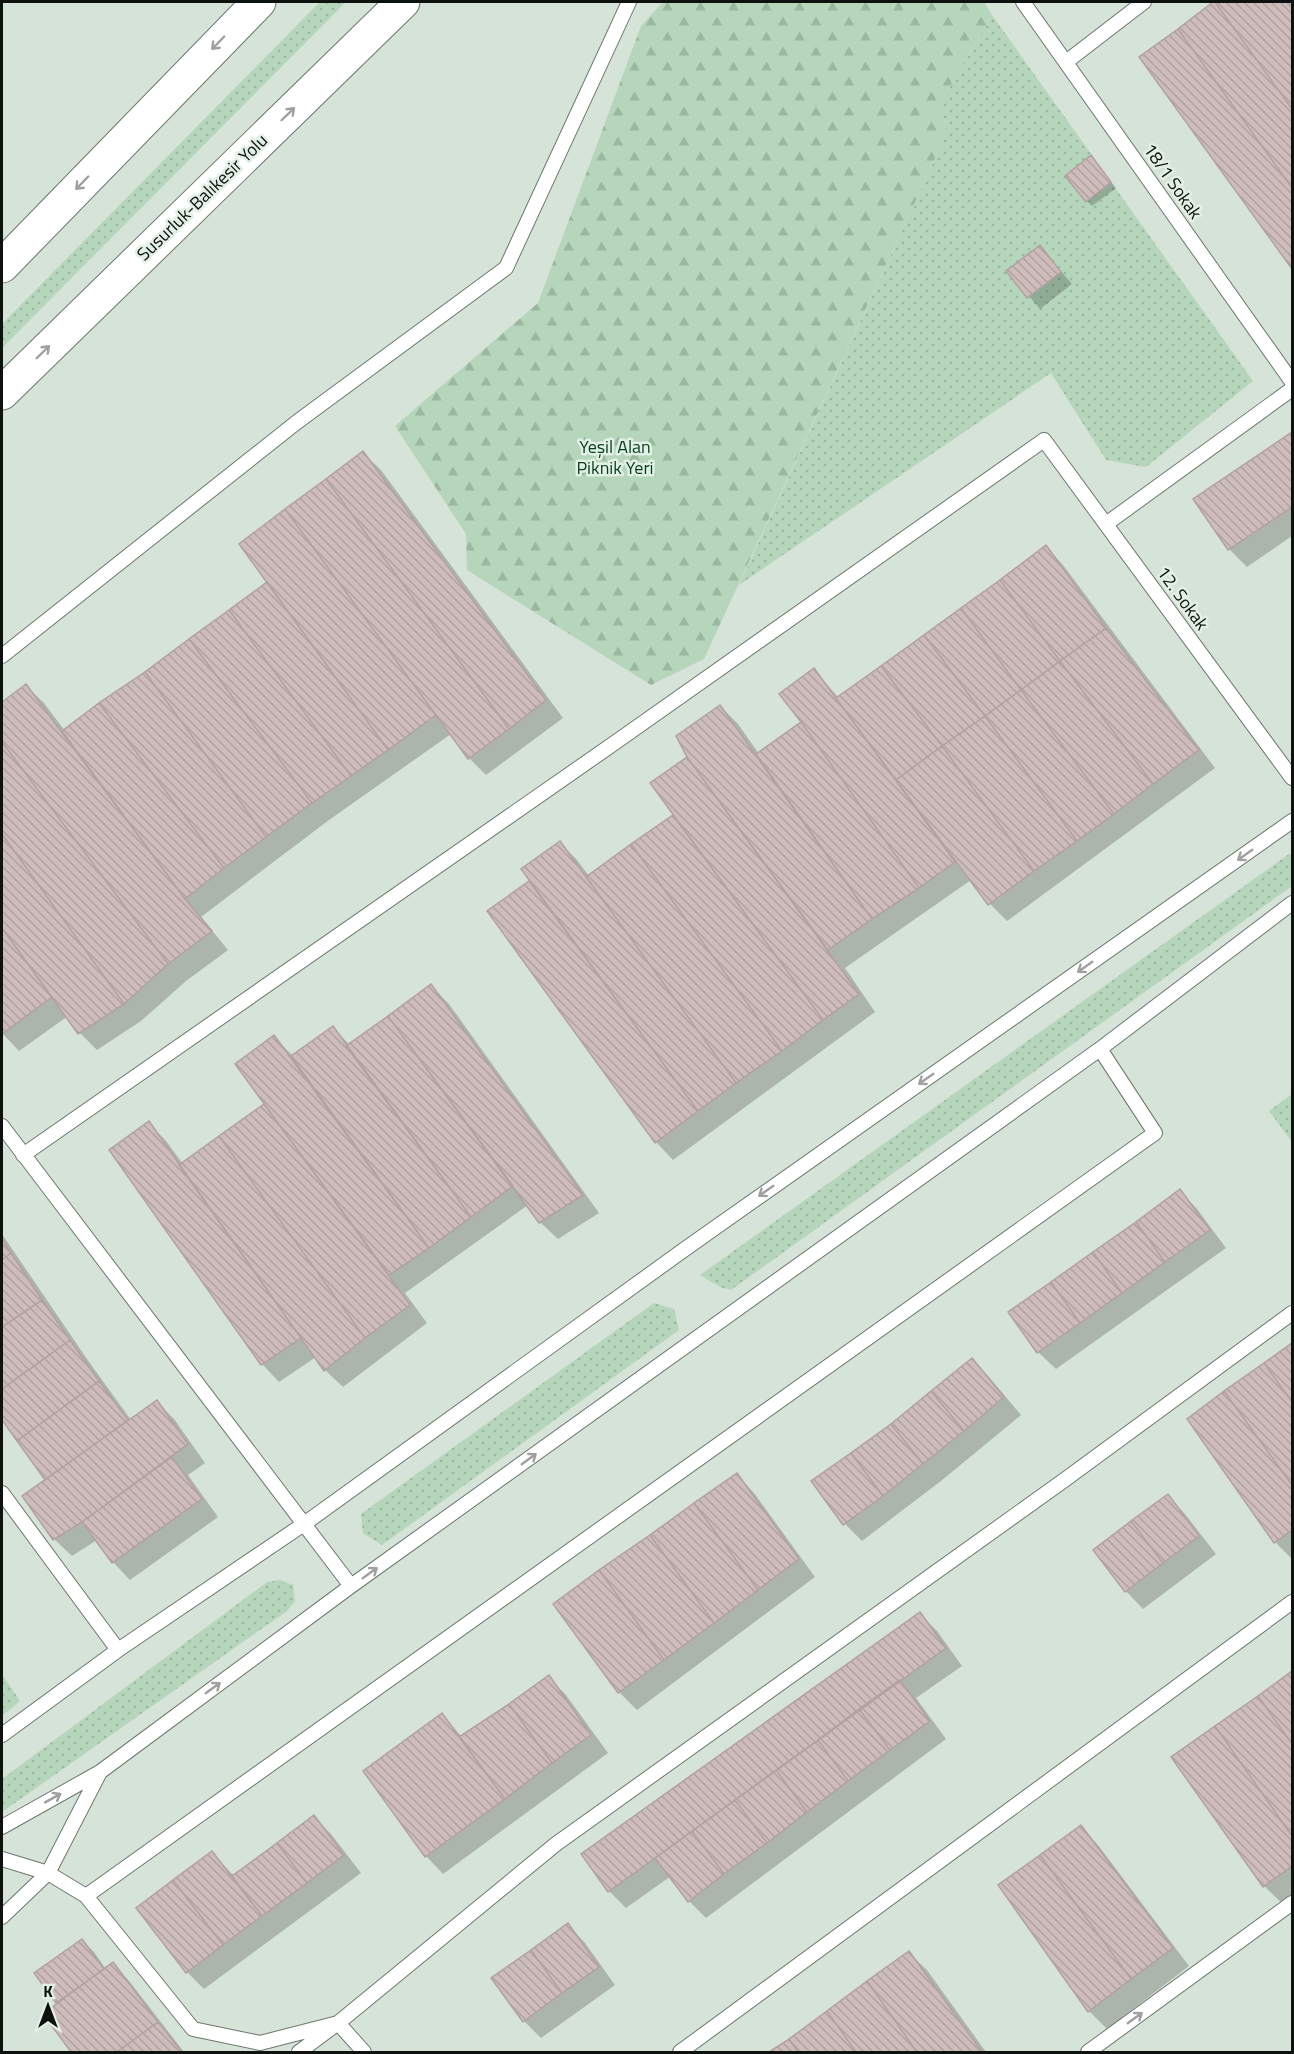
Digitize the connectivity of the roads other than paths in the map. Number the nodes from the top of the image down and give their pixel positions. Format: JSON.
{"nodes":[{"id":1,"x":259,"y":2,"type":"edge"},
{"id":2,"x":403,"y":2,"type":"edge"},
{"id":3,"x":629,"y":2,"type":"edge"},
{"id":4,"x":1023,"y":2,"type":"edge"},
{"id":5,"x":1144,"y":2,"type":"edge"},
{"id":6,"x":1066,"y":62,"type":"junction"},
{"id":7,"x":2,"y":266,"type":"edge"},
{"id":8,"x":1293,"y":382,"type":"edge"},
{"id":9,"x":1293,"y":389,"type":"edge"},
{"id":10,"x":2,"y":393,"type":"edge"},
{"id":11,"x":1106,"y":525,"type":"junction"},
{"id":12,"x":2,"y":657,"type":"edge"},
{"id":13,"x":1293,"y":778,"type":"edge"},
{"id":14,"x":1293,"y":821,"type":"edge"},
{"id":15,"x":1293,"y":903,"type":"edge"},
{"id":16,"x":1100,"y":1048,"type":"junction"},
{"id":17,"x":2,"y":1126,"type":"edge"},
{"id":18,"x":23,"y":1155,"type":"junction"},
{"id":19,"x":1293,"y":1313,"type":"edge"},
{"id":20,"x":2,"y":1493,"type":"edge"},
{"id":21,"x":304,"y":1524,"type":"junction"},
{"id":22,"x":351,"y":1586,"type":"junction"},
{"id":23,"x":1293,"y":1602,"type":"edge"},
{"id":24,"x":118,"y":1650,"type":"junction"},
{"id":25,"x":2,"y":1735,"type":"edge"},
{"id":26,"x":100,"y":1772,"type":"junction"},
{"id":27,"x":2,"y":1827,"type":"edge"},
{"id":28,"x":2,"y":1859,"type":"edge"},
{"id":29,"x":48,"y":1873,"type":"junction"},
{"id":30,"x":86,"y":1896,"type":"junction"},
{"id":31,"x":1293,"y":1903,"type":"edge"},
{"id":32,"x":2,"y":1917,"type":"edge"},
{"id":33,"x":339,"y":2023,"type":"junction"},
{"id":34,"x":299,"y":2052,"type":"edge"},
{"id":35,"x":364,"y":2052,"type":"edge"},
{"id":36,"x":680,"y":2052,"type":"edge"},
{"id":37,"x":1088,"y":2052,"type":"edge"}],
"edges":[{"from":1,"to":7,"type":"highway","one_way":true},
{"from":10,"to":2,"type":"highway","name":"Susurluk-Balıkesir Yolu","one_way":true},
{"from":3,"to":12,"type":"lane"},
{"from":4,"to":6,"type":"lane","name":"18/1 Sokak"},
{"from":5,"to":6,"type":"lane"},
{"from":6,"to":8,"type":"lane","name":"18/1 Sokak"},
{"from":9,"to":11,"type":"lane"},
{"from":11,"to":13,"type":"lane","name":"12. Sokak"},
{"from":11,"to":18,"type":"lane","name":"12. Sokak"},
{"from":14,"to":21,"type":"lane","one_way":true},
{"from":15,"to":16,"type":"lane"},
{"from":22,"to":16,"type":"lane","one_way":true},
{"from":16,"to":30,"type":"lane"},
{"from":17,"to":18,"type":"lane"},
{"from":18,"to":21,"type":"lane"},
{"from":19,"to":33,"type":"lane"},
{"from":20,"to":24,"type":"lane"},
{"from":21,"to":22,"type":"lane"},
{"from":21,"to":24,"type":"lane"},
{"from":26,"to":22,"type":"lane","one_way":true},
{"from":23,"to":36,"type":"lane"},
{"from":24,"to":25,"type":"lane"},
{"from":27,"to":26,"type":"lane","one_way":true},
{"from":26,"to":29,"type":"lane"},
{"from":28,"to":29,"type":"lane"},
{"from":29,"to":30,"type":"lane"},
{"from":29,"to":32,"type":"lane"},
{"from":30,"to":33,"type":"lane"},
{"from":37,"to":31,"type":"lane","one_way":true},
{"from":33,"to":34,"type":"lane"},
{"from":33,"to":35,"type":"lane"}]}
